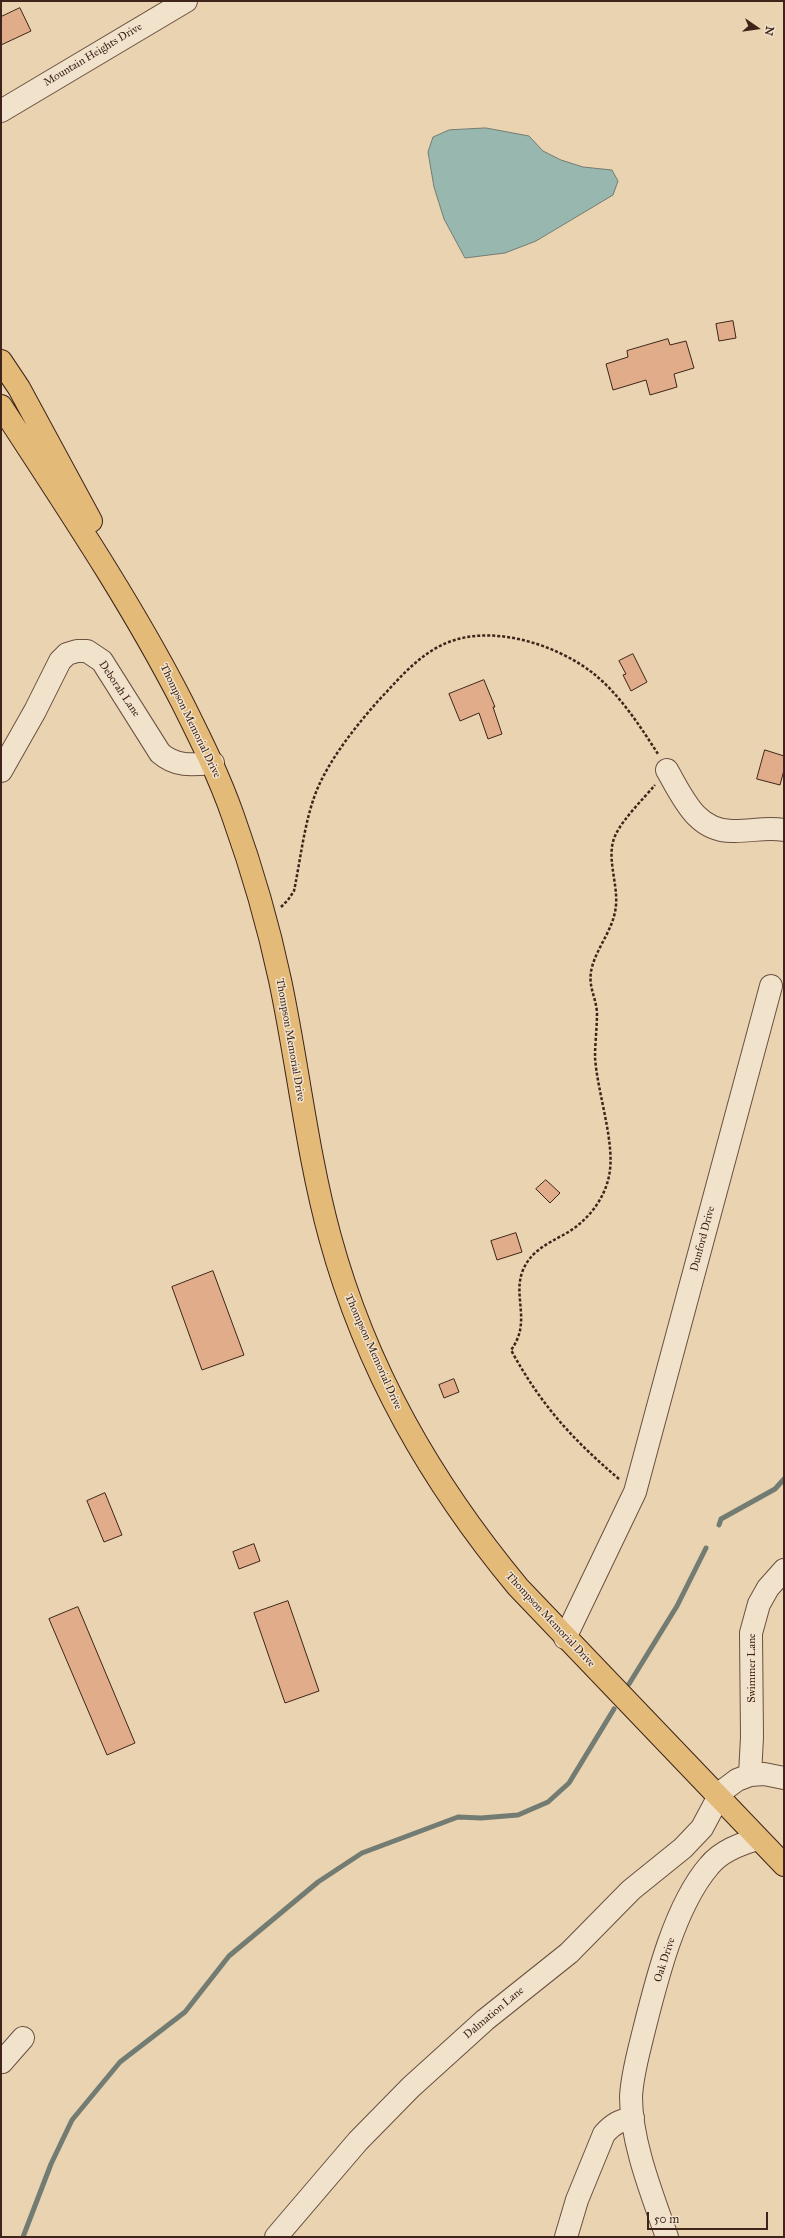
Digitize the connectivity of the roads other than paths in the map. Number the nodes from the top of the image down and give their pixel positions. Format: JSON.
{"nodes":[{"id":1,"x":186,"y":1,"type":"edge"},
{"id":2,"x":1,"y":111,"type":"edge"},
{"id":3,"x":1,"y":361,"type":"edge"},
{"id":4,"x":1,"y":406,"type":"edge"},
{"id":5,"x":121,"y":591,"type":"junction"},
{"id":6,"x":213,"y":763,"type":"junction"},
{"id":7,"x":667,"y":770,"type":"road end"},
{"id":8,"x":1,"y":771,"type":"edge"},
{"id":9,"x":784,"y":830,"type":"edge"},
{"id":10,"x":771,"y":986,"type":"dead end"},
{"id":11,"x":784,"y":1570,"type":"edge"},
{"id":12,"x":565,"y":1638,"type":"junction"},
{"id":13,"x":750,"y":1775,"type":"junction"},
{"id":14,"x":784,"y":1778,"type":"edge"},
{"id":15,"x":718,"y":1798,"type":"junction"},
{"id":16,"x":758,"y":1839,"type":"junction"},
{"id":17,"x":784,"y":1865,"type":"edge"},
{"id":18,"x":23,"y":2038,"type":"dead end"},
{"id":19,"x":2,"y":2062,"type":"dead end"},
{"id":20,"x":633,"y":2118,"type":"junction"},
{"id":21,"x":276,"y":2237,"type":"edge"},
{"id":22,"x":566,"y":2237,"type":"edge"},
{"id":23,"x":667,"y":2237,"type":"edge"}],
"edges":[{"from":1,"to":2,"type":"street","name":"Mountain Heights Drive"},
{"from":3,"to":5,"type":"main road","name":"Thompson Memorial Drive"},
{"from":4,"to":5,"type":"main road","name":"Thompson Memorial Drive"},
{"from":5,"to":6,"type":"main road","name":"Thompson Memorial Drive"},
{"from":6,"to":8,"type":"street","name":"Deborah Lane"},
{"from":6,"to":12,"type":"main road","name":"Thompson Memorial Drive"},
{"from":7,"to":9,"type":"street"},
{"from":10,"to":12,"type":"street","name":"Dunford Drive"},
{"from":11,"to":13,"type":"street","name":"Swimmer Lane"},
{"from":12,"to":15,"type":"main road","name":"Thompson Memorial Drive"},
{"from":13,"to":14,"type":"street"},
{"from":13,"to":15,"type":"street","name":"Dalmation Lane"},
{"from":15,"to":16,"type":"main road","name":"Thompson Memorial Drive"},
{"from":15,"to":21,"type":"street","name":"Dalmation Lane"},
{"from":16,"to":17,"type":"main road","name":"Thompson Memorial Drive"},
{"from":16,"to":20,"type":"street","name":"Oak Drive"},
{"from":18,"to":19,"type":"street"},
{"from":20,"to":22,"type":"street"},
{"from":20,"to":23,"type":"street","name":"Oak Drive"}]}
